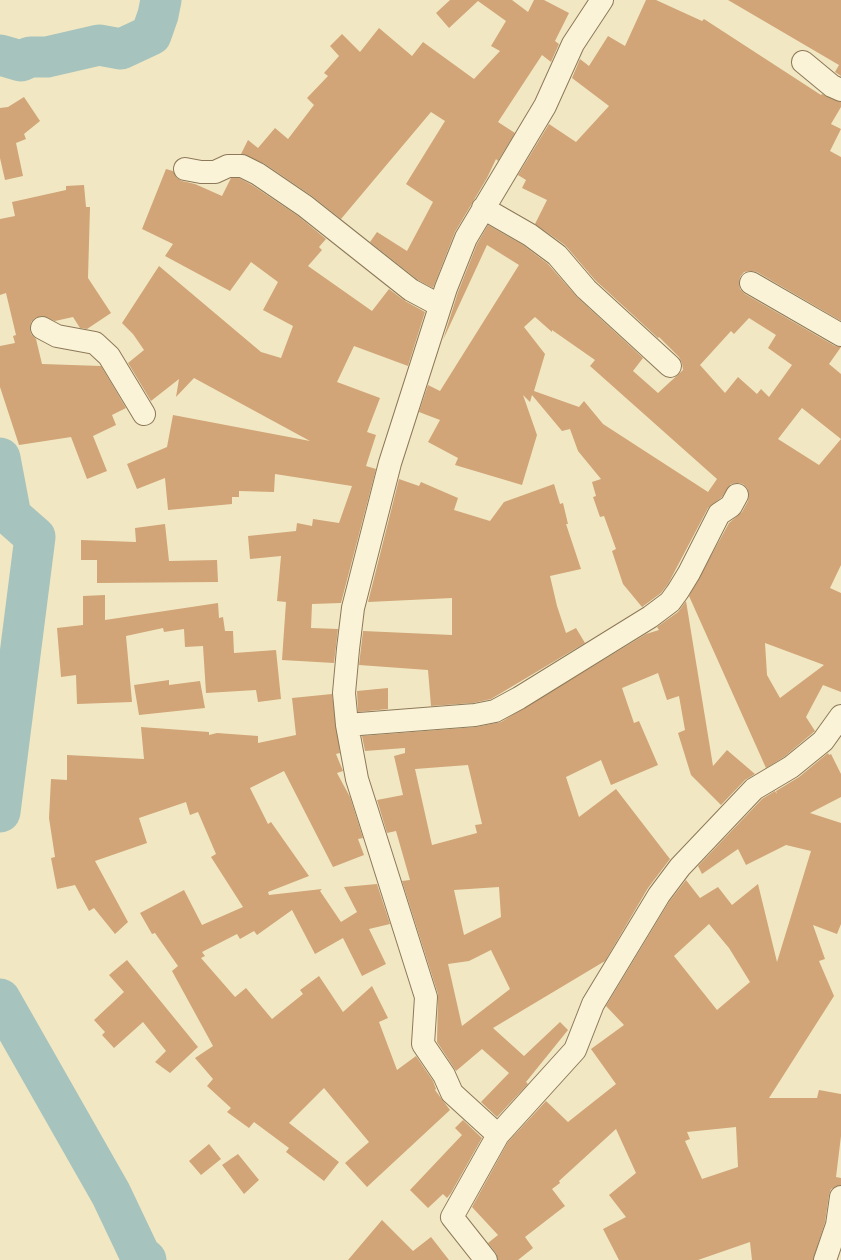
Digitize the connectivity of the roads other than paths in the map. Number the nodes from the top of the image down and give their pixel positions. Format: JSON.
{"nodes":[{"id":1,"x":602,"y":0,"type":"edge"},
{"id":2,"x":803,"y":62,"type":"dead end"},
{"id":3,"x":841,"y":90,"type":"edge"},
{"id":4,"x":185,"y":169,"type":"dead end"},
{"id":5,"x":483,"y":208,"type":"junction"},
{"id":6,"x":751,"y":283,"type":"dead end"},
{"id":7,"x":439,"y":306,"type":"junction"},
{"id":8,"x":42,"y":328,"type":"dead end"},
{"id":9,"x":841,"y":335,"type":"edge"},
{"id":10,"x":670,"y":366,"type":"dead end"},
{"id":11,"x":144,"y":414,"type":"dead end"},
{"id":12,"x":737,"y":494,"type":"dead end"},
{"id":13,"x":837,"y":721,"type":"edge"},
{"id":14,"x":347,"y":725,"type":"junction"},
{"id":15,"x":841,"y":746,"type":"edge"},
{"id":16,"x":498,"y":1135,"type":"junction"},
{"id":17,"x":841,"y":1197,"type":"edge"},
{"id":18,"x":486,"y":1260,"type":"edge"},
{"id":19,"x":825,"y":1260,"type":"edge"}],
"edges":[{"from":1,"to":5,"type":"street"},
{"from":2,"to":3,"type":"street"},
{"from":4,"to":7,"type":"street"},
{"from":5,"to":7,"type":"street"},
{"from":5,"to":10,"type":"street"},
{"from":6,"to":9,"type":"street"},
{"from":7,"to":14,"type":"street"},
{"from":8,"to":11,"type":"street"},
{"from":12,"to":14,"type":"street"},
{"from":13,"to":15,"type":"street"},
{"from":13,"to":16,"type":"street"},
{"from":14,"to":16,"type":"street"},
{"from":16,"to":18,"type":"street"},
{"from":17,"to":19,"type":"street"}]}
